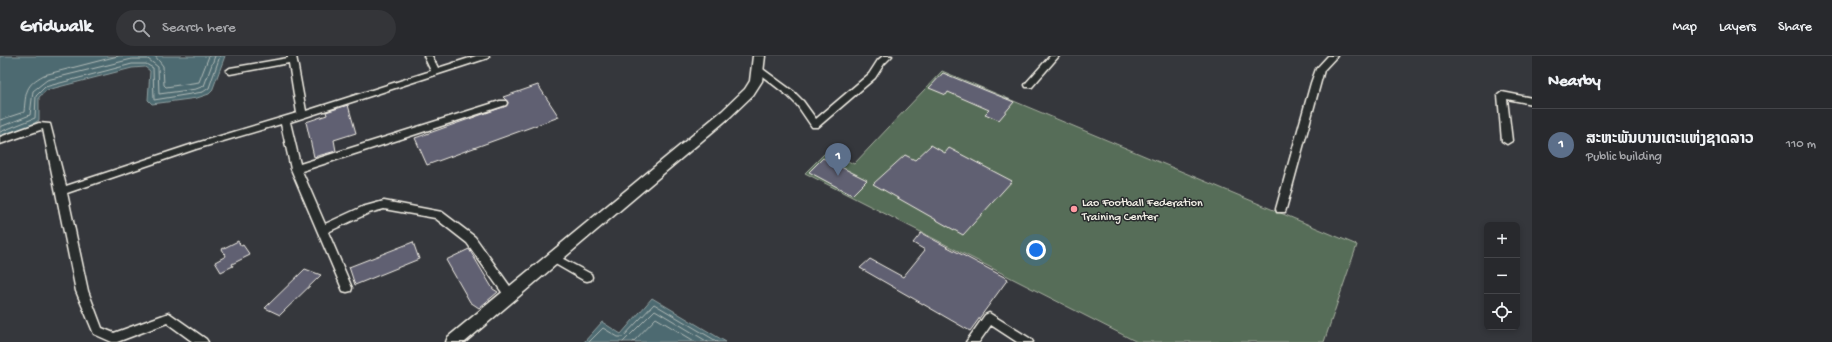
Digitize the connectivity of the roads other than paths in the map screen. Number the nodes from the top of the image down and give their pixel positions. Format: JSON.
{"nodes":[{"id":1,"x":428,"y":56,"type":"edge"},
{"id":2,"x":485,"y":56,"type":"edge"},
{"id":3,"x":888,"y":56,"type":"edge"},
{"id":4,"x":1055,"y":56,"type":"edge"},
{"id":5,"x":1332,"y":56,"type":"edge"},
{"id":6,"x":292,"y":58,"type":"edge"},
{"id":7,"x":758,"y":62,"type":"edge"},
{"id":8,"x":230,"y":70,"type":"dead end"},
{"id":9,"x":436,"y":72,"type":"junction"},
{"id":10,"x":1029,"y":85,"type":"dead end"},
{"id":11,"x":1532,"y":101,"type":"edge"},
{"id":12,"x":503,"y":103,"type":"dead end"},
{"id":13,"x":302,"y":116,"type":"junction"},
{"id":14,"x":285,"y":120,"type":"junction"},
{"id":15,"x":0,"y":141,"type":"edge"},
{"id":16,"x":1507,"y":141,"type":"dead end"},
{"id":17,"x":296,"y":169,"type":"junction"},
{"id":18,"x":62,"y":191,"type":"junction"},
{"id":19,"x":1281,"y":210,"type":"dead end"},
{"id":20,"x":322,"y":230,"type":"junction"},
{"id":21,"x":554,"y":258,"type":"junction"},
{"id":22,"x":587,"y":277,"type":"dead end"},
{"id":23,"x":347,"y":288,"type":"dead end"},
{"id":24,"x":510,"y":295,"type":"junction"},
{"id":25,"x":202,"y":342,"type":"edge"},
{"id":26,"x":454,"y":342,"type":"edge"},
{"id":27,"x":972,"y":342,"type":"edge"},
{"id":28,"x":1027,"y":342,"type":"edge"}],
"edges":[{"from":1,"to":9,"type":"street"},
{"from":2,"to":9,"type":"street"},
{"from":3,"to":7,"type":"street"},
{"from":4,"to":10,"type":"street"},
{"from":5,"to":19,"type":"street"},
{"from":6,"to":8,"type":"street"},
{"from":6,"to":13,"type":"street"},
{"from":7,"to":21,"type":"street"},
{"from":9,"to":13,"type":"street"},
{"from":11,"to":16,"type":"street"},
{"from":12,"to":17,"type":"street"},
{"from":13,"to":14,"type":"street"},
{"from":14,"to":17,"type":"street"},
{"from":14,"to":18,"type":"street"},
{"from":15,"to":18,"type":"street"},
{"from":17,"to":20,"type":"street"},
{"from":18,"to":25,"type":"street"},
{"from":20,"to":23,"type":"street"},
{"from":20,"to":24,"type":"street"},
{"from":21,"to":22,"type":"street"},
{"from":21,"to":24,"type":"street"},
{"from":24,"to":26,"type":"street"},
{"from":27,"to":28,"type":"street"}]}
